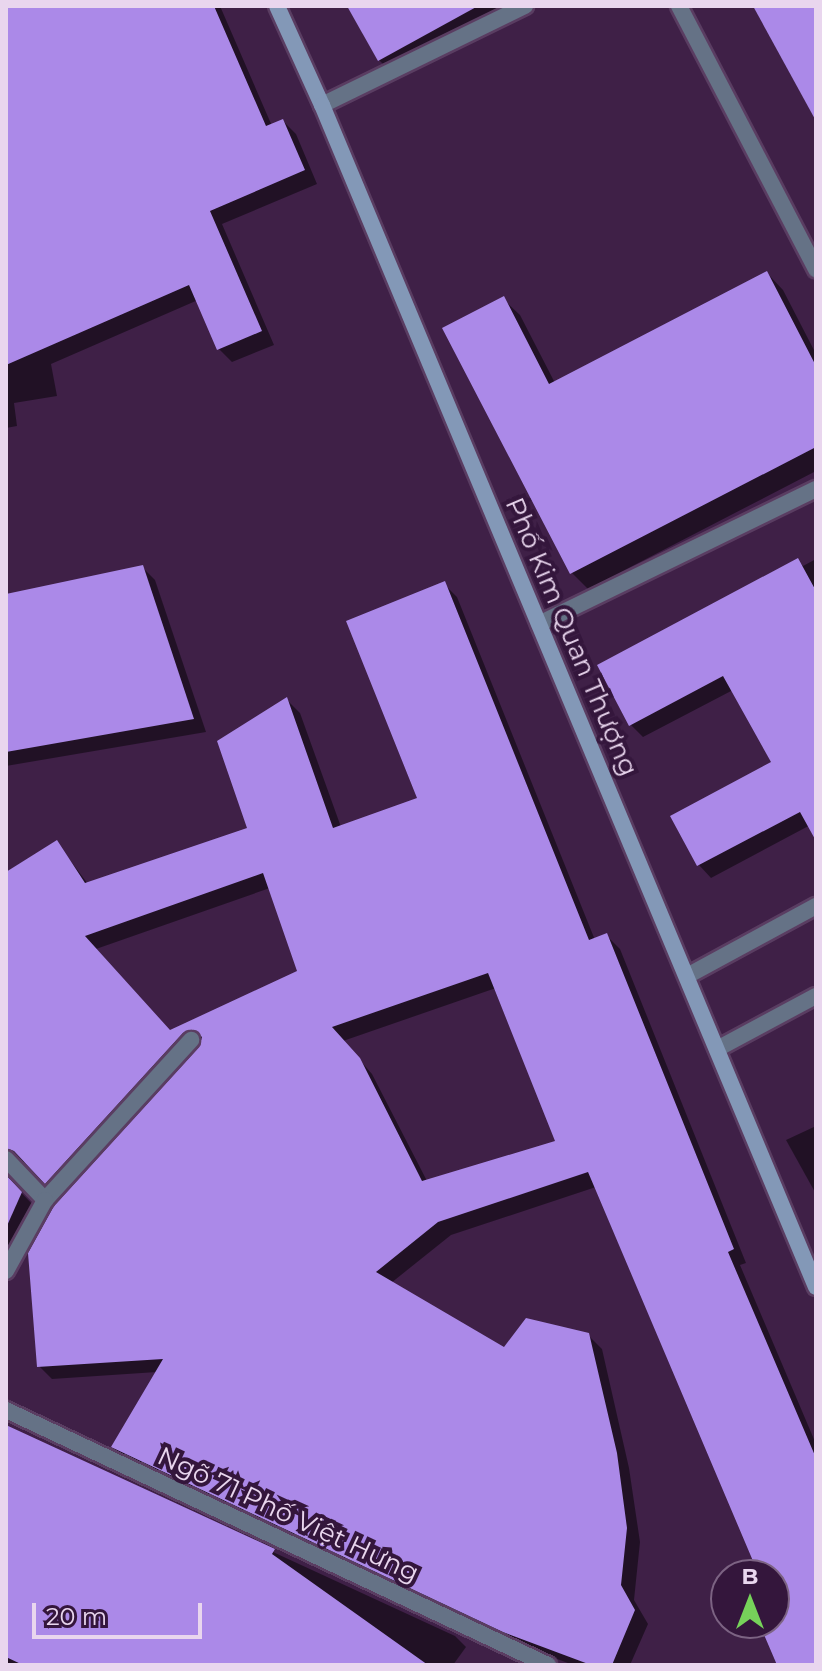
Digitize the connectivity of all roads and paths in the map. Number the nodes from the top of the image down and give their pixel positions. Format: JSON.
{"nodes":[{"id":1,"x":277,"y":6,"type":"edge"},
{"id":2,"x":525,"y":6,"type":"edge"},
{"id":3,"x":679,"y":6,"type":"edge"},
{"id":4,"x":322,"y":105,"type":"junction"},
{"id":5,"x":816,"y":269,"type":"edge"},
{"id":6,"x":816,"y":489,"type":"edge"},
{"id":7,"x":539,"y":624,"type":"junction"},
{"id":8,"x":816,"y":906,"type":"edge"},
{"id":9,"x":687,"y":976,"type":"junction"},
{"id":10,"x":816,"y":996,"type":"edge"},
{"id":11,"x":191,"y":1040,"type":"dead end"},
{"id":12,"x":717,"y":1049,"type":"junction"},
{"id":13,"x":6,"y":1159,"type":"edge"},
{"id":14,"x":45,"y":1200,"type":"junction"},
{"id":15,"x":6,"y":1271,"type":"edge"},
{"id":16,"x":816,"y":1287,"type":"edge"},
{"id":17,"x":6,"y":1410,"type":"edge"},
{"id":18,"x":548,"y":1665,"type":"edge"}],
"edges":[{"from":1,"to":4,"type":"street","name":"Phố Kim Quan Thượng"},
{"from":2,"to":4,"type":"street"},
{"from":3,"to":5,"type":"street"},
{"from":4,"to":7,"type":"street","name":"Phố Kim Quan Thượng"},
{"from":6,"to":7,"type":"street"},
{"from":7,"to":9,"type":"street","name":"Phố Kim Quan Thượng"},
{"from":8,"to":9,"type":"street"},
{"from":9,"to":12,"type":"street","name":"Phố Kim Quan Thượng"},
{"from":10,"to":12,"type":"street"},
{"from":11,"to":14,"type":"street"},
{"from":12,"to":16,"type":"street","name":"Phố Kim Quan Thượng"},
{"from":13,"to":14,"type":"street"},
{"from":14,"to":15,"type":"street"},
{"from":17,"to":18,"type":"street","name":"Ngõ 71 Phố Việt Hưng"}]}
